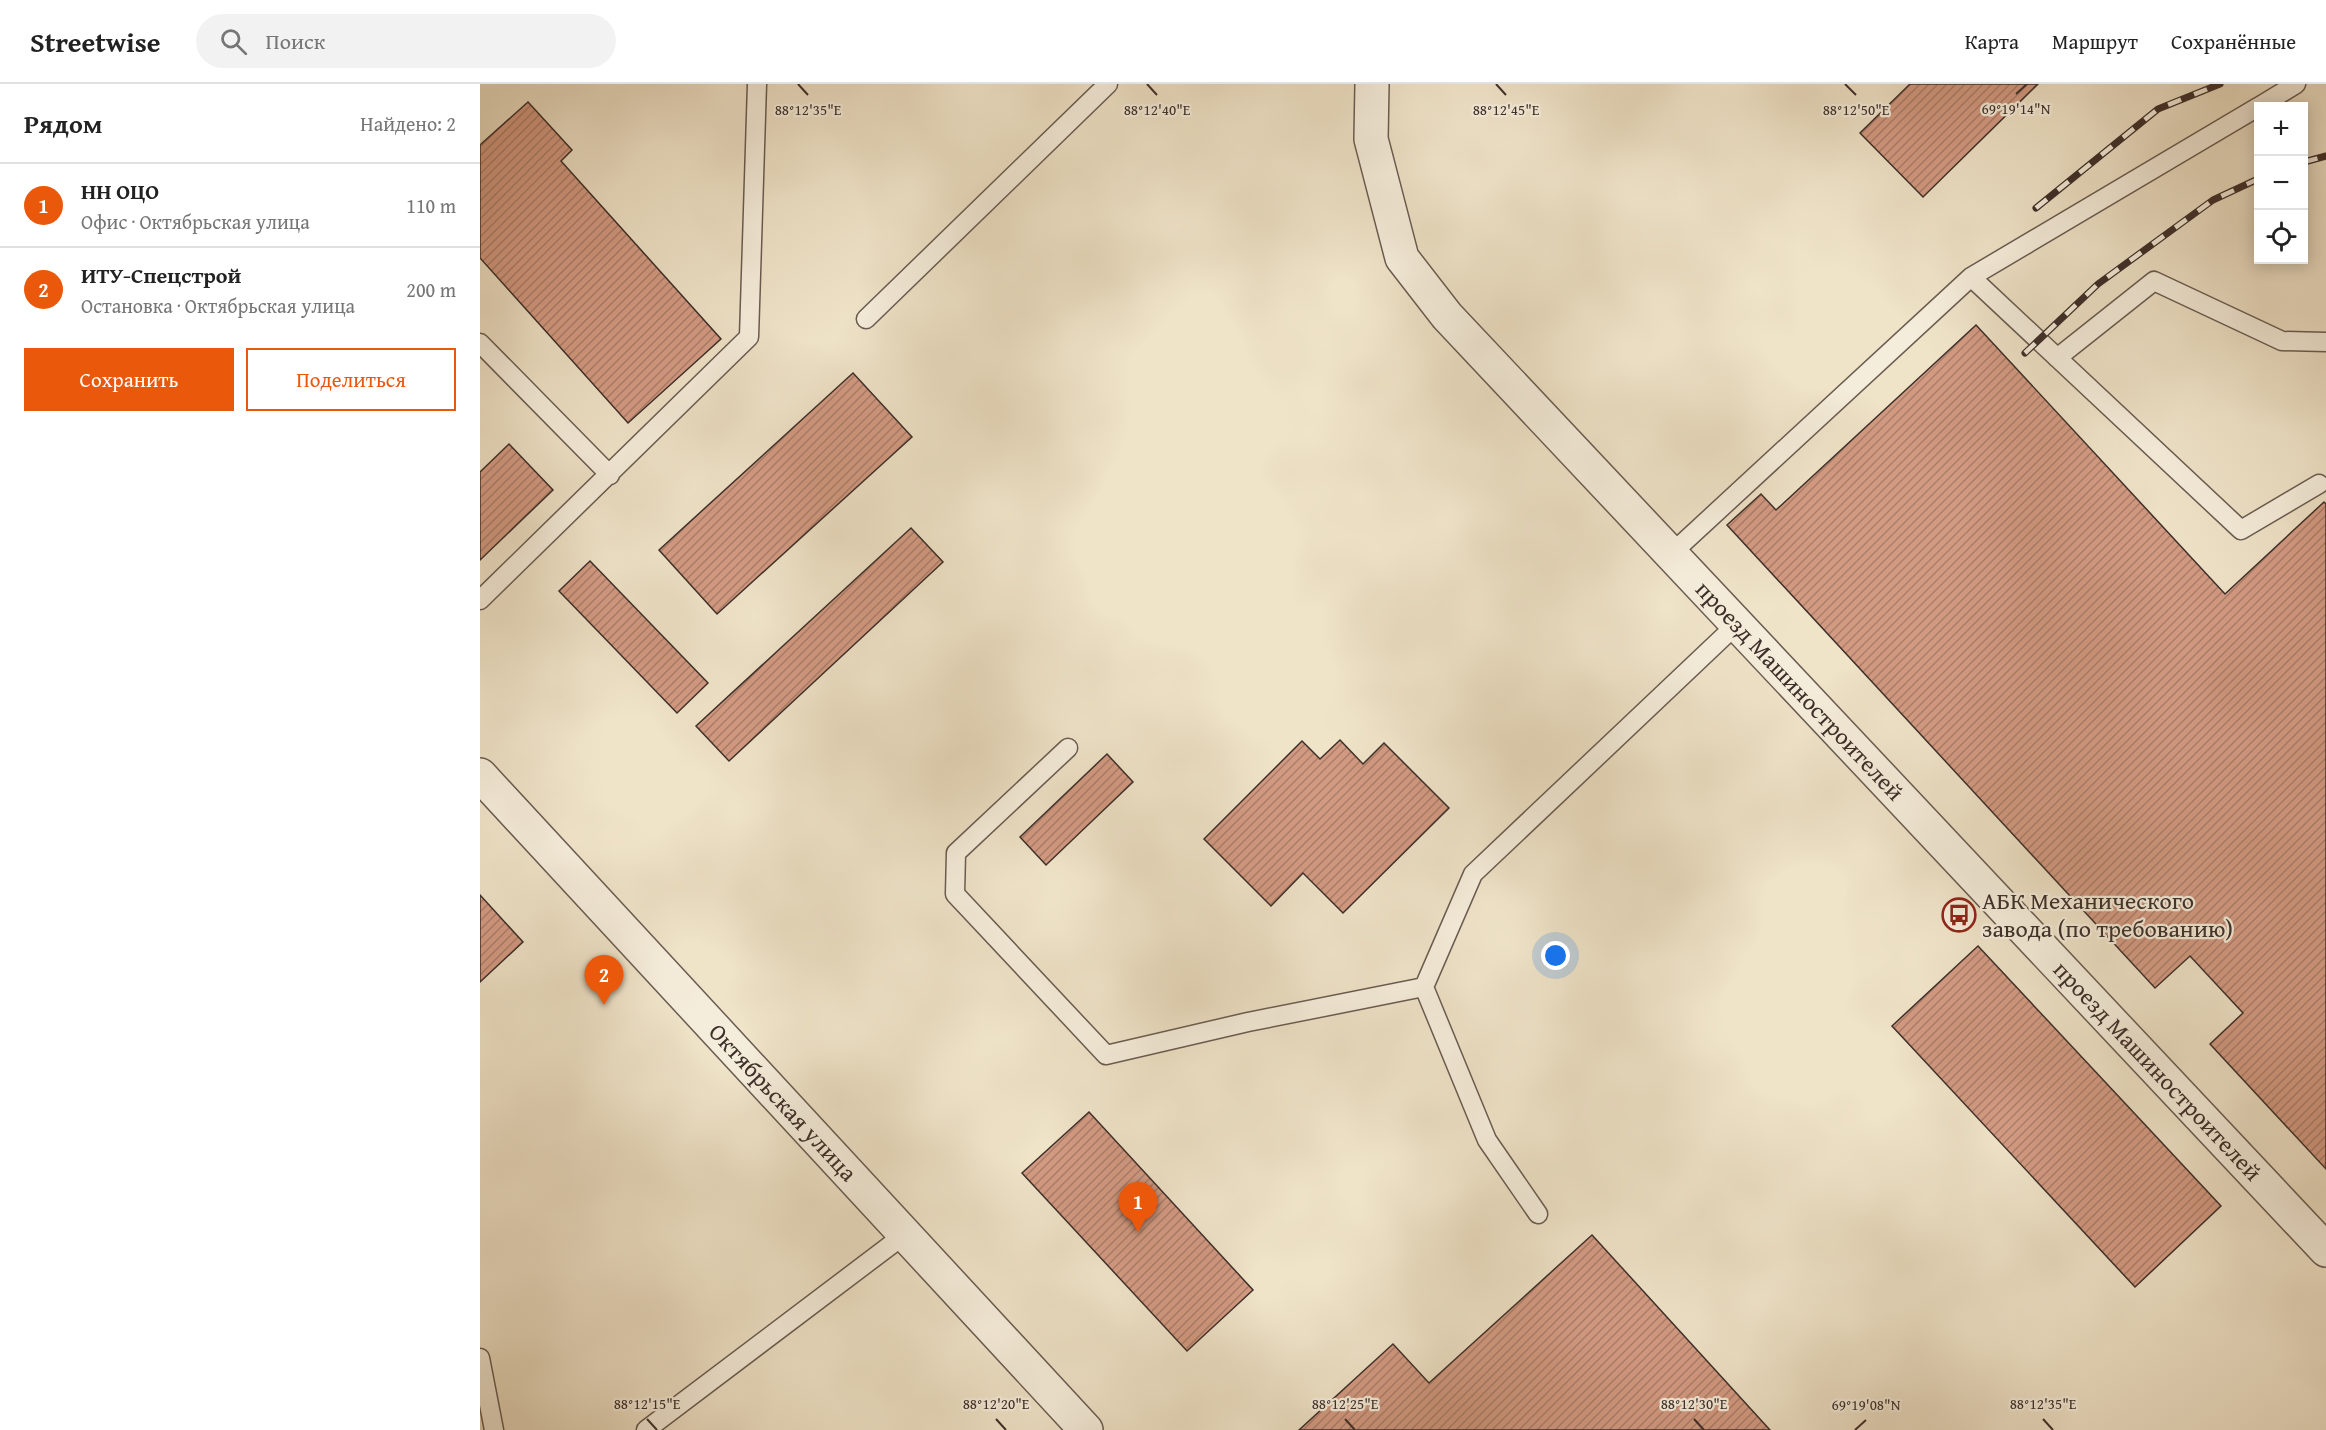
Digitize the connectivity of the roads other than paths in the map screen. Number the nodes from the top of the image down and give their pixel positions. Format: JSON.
{"nodes":[{"id":1,"x":757,"y":84,"type":"edge"},
{"id":2,"x":1108,"y":84,"type":"edge"},
{"id":3,"x":1372,"y":84,"type":"edge"},
{"id":4,"x":2296,"y":84,"type":"edge"},
{"id":5,"x":2267,"y":102,"type":"edge"},
{"id":6,"x":2254,"y":110,"type":"edge"},
{"id":7,"x":1971,"y":277,"type":"junction"},
{"id":8,"x":866,"y":319,"type":"dead end"},
{"id":9,"x":2326,"y":342,"type":"edge"},
{"id":10,"x":480,"y":343,"type":"edge"},
{"id":11,"x":2057,"y":358,"type":"junction"},
{"id":12,"x":610,"y":475,"type":"junction"},
{"id":13,"x":2319,"y":484,"type":"dead end"},
{"id":14,"x":1671,"y":554,"type":"junction"},
{"id":15,"x":480,"y":600,"type":"edge"},
{"id":16,"x":1737,"y":624,"type":"junction"},
{"id":17,"x":1068,"y":748,"type":"dead end"},
{"id":18,"x":480,"y":775,"type":"edge"},
{"id":19,"x":1424,"y":987,"type":"junction"},
{"id":20,"x":1538,"y":1214,"type":"dead end"},
{"id":21,"x":904,"y":1235,"type":"junction"},
{"id":22,"x":2326,"y":1250,"type":"edge"},
{"id":23,"x":480,"y":1358,"type":"edge"},
{"id":24,"x":494,"y":1430,"type":"edge"},
{"id":25,"x":646,"y":1430,"type":"edge"},
{"id":26,"x":1086,"y":1430,"type":"edge"}],
"edges":[{"from":1,"to":12,"type":"lane"},
{"from":2,"to":8,"type":"lane"},
{"from":3,"to":14,"type":"street","name":"проезд Машиностроителей"},
{"from":4,"to":5,"type":"lane"},
{"from":6,"to":7,"type":"lane"},
{"from":7,"to":11,"type":"lane"},
{"from":7,"to":14,"type":"lane"},
{"from":9,"to":11,"type":"lane"},
{"from":10,"to":12,"type":"lane"},
{"from":11,"to":13,"type":"lane"},
{"from":12,"to":15,"type":"lane"},
{"from":14,"to":16,"type":"street","name":"проезд Машиностроителей"},
{"from":16,"to":19,"type":"lane"},
{"from":16,"to":22,"type":"street","name":"проезд Машиностроителей"},
{"from":17,"to":19,"type":"lane"},
{"from":18,"to":21,"type":"street","name":"Октябрьская улица"},
{"from":19,"to":20,"type":"lane"},
{"from":21,"to":25,"type":"lane"},
{"from":21,"to":26,"type":"street","name":"Октябрьская улица"},
{"from":23,"to":24,"type":"lane"}]}
